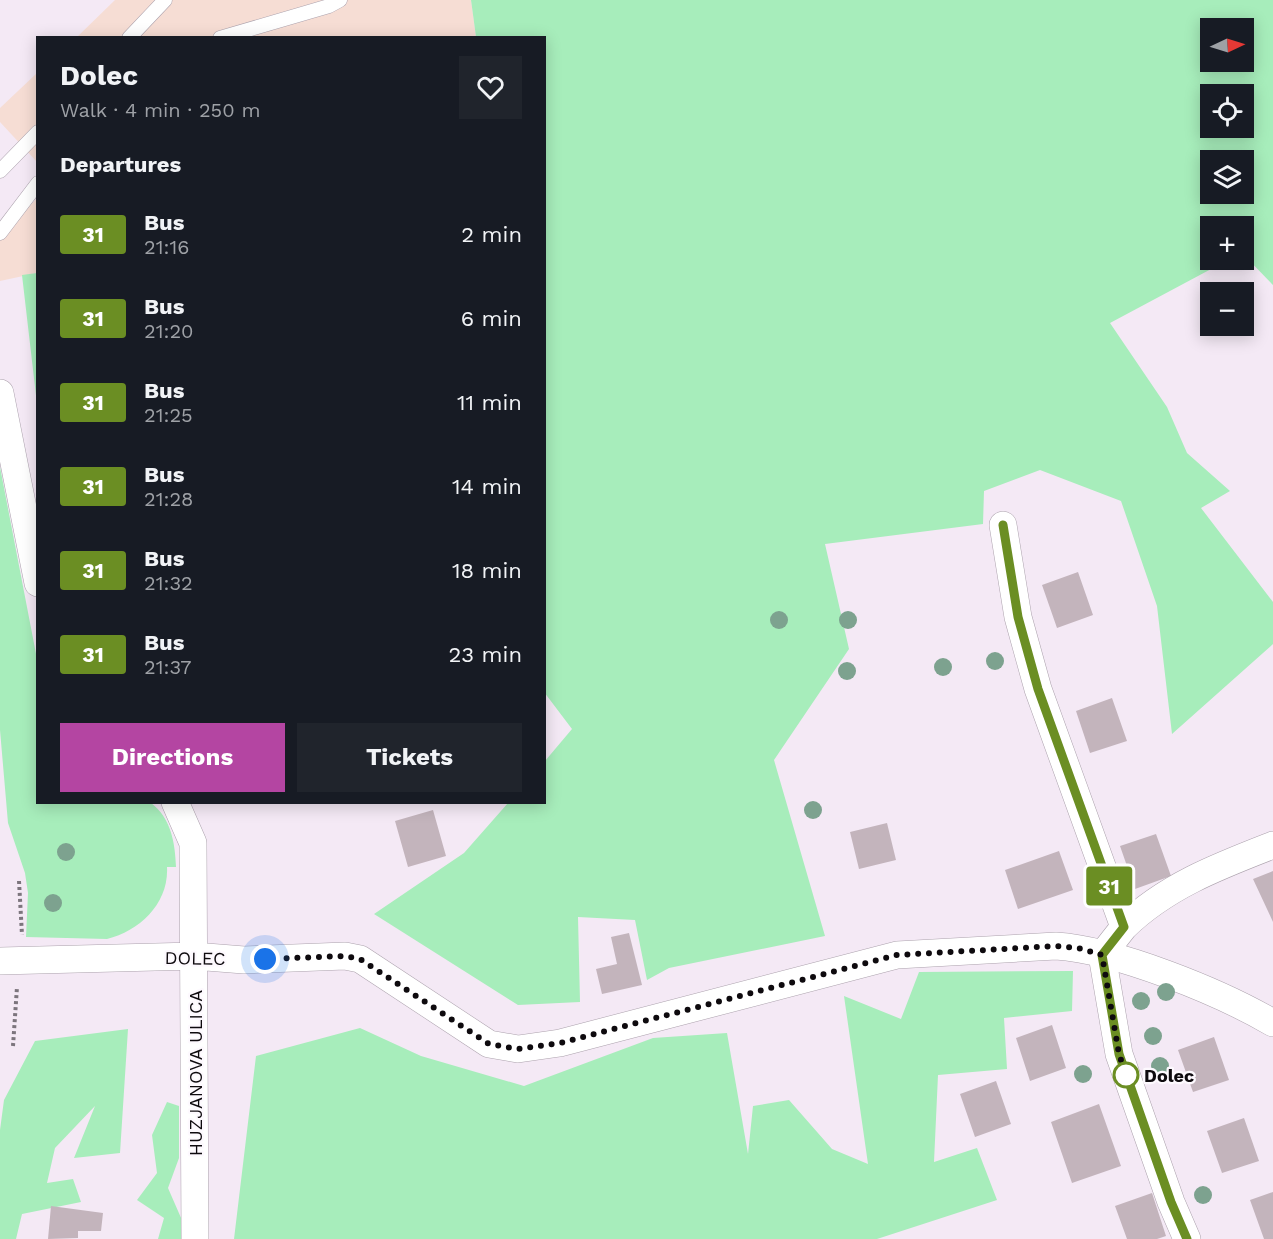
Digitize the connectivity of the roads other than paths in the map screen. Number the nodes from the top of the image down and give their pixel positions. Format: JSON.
{"nodes":[{"id":1,"x":165,"y":0,"type":"edge"},
{"id":2,"x":340,"y":0,"type":"edge"},
{"id":3,"x":131,"y":36,"type":"edge"},
{"id":4,"x":227,"y":36,"type":"edge"},
{"id":5,"x":36,"y":134,"type":"edge"},
{"id":6,"x":0,"y":171,"type":"edge"},
{"id":7,"x":36,"y":186,"type":"edge"},
{"id":8,"x":0,"y":233,"type":"edge"},
{"id":9,"x":0,"y":393,"type":"edge"},
{"id":10,"x":1003,"y":525,"type":"dead end"},
{"id":11,"x":36,"y":573,"type":"edge"},
{"id":12,"x":176,"y":804,"type":"edge"},
{"id":13,"x":1273,"y":845,"type":"edge"},
{"id":14,"x":1124,"y":927,"type":"junction"},
{"id":15,"x":1102,"y":955,"type":"junction"},
{"id":16,"x":194,"y":956,"type":"junction"},
{"id":17,"x":0,"y":961,"type":"edge"},
{"id":18,"x":1273,"y":1023,"type":"edge"},
{"id":19,"x":195,"y":1239,"type":"edge"},
{"id":20,"x":1187,"y":1239,"type":"edge"}],
"edges":[{"from":1,"to":3,"type":"lane"},
{"from":2,"to":4,"type":"lane"},
{"from":5,"to":6,"type":"lane"},
{"from":7,"to":8,"type":"lane"},
{"from":9,"to":11,"type":"street"},
{"from":10,"to":14,"type":"street"},
{"from":12,"to":16,"type":"street","name":"HUZJANOVA ULICA"},
{"from":13,"to":14,"type":"street"},
{"from":14,"to":15,"type":"street"},
{"from":15,"to":16,"type":"street","name":"DOLEC"},
{"from":15,"to":18,"type":"street","name":"DOLEC"},
{"from":15,"to":20,"type":"street"},
{"from":16,"to":17,"type":"street","name":"DOLEC"},
{"from":16,"to":19,"type":"street","name":"HUZJANOVA ULICA"}]}
